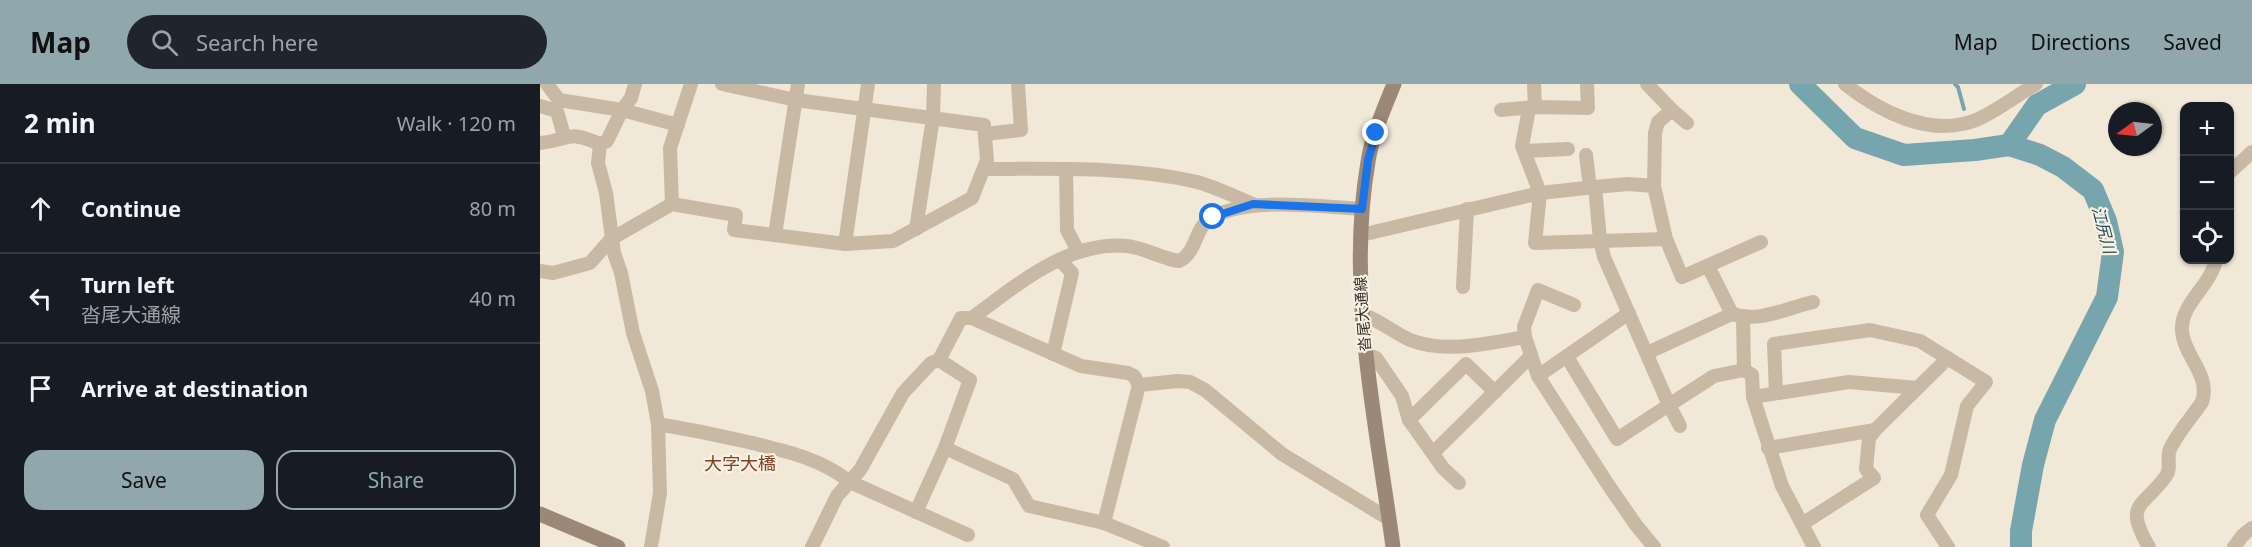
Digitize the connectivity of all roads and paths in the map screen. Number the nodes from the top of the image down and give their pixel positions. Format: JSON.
{"nodes":[{"id":1,"x":547,"y":84,"type":"edge"},
{"id":2,"x":635,"y":84,"type":"edge"},
{"id":3,"x":691,"y":84,"type":"edge"},
{"id":4,"x":726,"y":84,"type":"edge"},
{"id":5,"x":798,"y":84,"type":"edge"},
{"id":6,"x":868,"y":84,"type":"edge"},
{"id":7,"x":934,"y":84,"type":"edge"},
{"id":8,"x":1018,"y":84,"type":"edge"},
{"id":9,"x":1394,"y":84,"type":"edge"},
{"id":10,"x":1534,"y":84,"type":"edge"},
{"id":11,"x":1587,"y":84,"type":"edge"},
{"id":12,"x":1647,"y":84,"type":"edge"},
{"id":13,"x":1845,"y":84,"type":"edge"},
{"id":14,"x":2036,"y":84,"type":"edge"},
{"id":15,"x":796,"y":100,"type":"junction"},
{"id":16,"x":540,"y":106,"type":"edge"},
{"id":17,"x":558,"y":106,"type":"junction"},
{"id":18,"x":1532,"y":108,"type":"junction"},
{"id":19,"x":865,"y":109,"type":"junction"},
{"id":20,"x":622,"y":110,"type":"junction"},
{"id":21,"x":1501,"y":110,"type":"dead end"},
{"id":22,"x":1672,"y":110,"type":"junction"},
{"id":23,"x":933,"y":118,"type":"junction"},
{"id":24,"x":1687,"y":123,"type":"dead end"},
{"id":25,"x":678,"y":125,"type":"junction"},
{"id":26,"x":985,"y":134,"type":"junction"},
{"id":27,"x":564,"y":136,"type":"junction"},
{"id":28,"x":540,"y":143,"type":"edge"},
{"id":29,"x":600,"y":144,"type":"junction"},
{"id":30,"x":1568,"y":149,"type":"dead end"},
{"id":31,"x":1524,"y":151,"type":"junction"},
{"id":32,"x":2252,"y":152,"type":"edge"},
{"id":33,"x":1586,"y":155,"type":"dead end"},
{"id":34,"x":2234,"y":168,"type":"edge"},
{"id":35,"x":984,"y":169,"type":"junction"},
{"id":36,"x":1066,"y":169,"type":"junction"},
{"id":37,"x":1654,"y":186,"type":"junction"},
{"id":38,"x":1593,"y":188,"type":"junction"},
{"id":39,"x":1540,"y":193,"type":"junction"},
{"id":40,"x":672,"y":204,"type":"junction"},
{"id":41,"x":1253,"y":204,"type":"junction"},
{"id":42,"x":1362,"y":209,"type":"junction"},
{"id":43,"x":1467,"y":209,"type":"junction"},
{"id":44,"x":916,"y":229,"type":"junction"},
{"id":45,"x":775,"y":235,"type":"junction"},
{"id":46,"x":1361,"y":235,"type":"junction"},
{"id":47,"x":611,"y":239,"type":"junction"},
{"id":48,"x":1666,"y":239,"type":"junction"},
{"id":49,"x":1600,"y":240,"type":"junction"},
{"id":50,"x":1761,"y":242,"type":"dead end"},
{"id":51,"x":845,"y":244,"type":"junction"},
{"id":52,"x":1078,"y":251,"type":"junction"},
{"id":53,"x":1060,"y":260,"type":"junction"},
{"id":54,"x":2215,"y":264,"type":"edge"},
{"id":55,"x":1708,"y":266,"type":"junction"},
{"id":56,"x":540,"y":272,"type":"edge"},
{"id":57,"x":1462,"y":287,"type":"dead end"},
{"id":58,"x":1814,"y":302,"type":"dead end"},
{"id":59,"x":1574,"y":304,"type":"dead end"},
{"id":60,"x":1629,"y":313,"type":"junction"},
{"id":61,"x":1361,"y":314,"type":"junction"},
{"id":62,"x":1737,"y":315,"type":"junction"},
{"id":63,"x":972,"y":318,"type":"junction"},
{"id":64,"x":1526,"y":337,"type":"junction"},
{"id":65,"x":1647,"y":353,"type":"junction"},
{"id":66,"x":1053,"y":354,"type":"junction"},
{"id":67,"x":1366,"y":354,"type":"junction"},
{"id":68,"x":1531,"y":357,"type":"junction"},
{"id":69,"x":1567,"y":357,"type":"junction"},
{"id":70,"x":1948,"y":358,"type":"junction"},
{"id":71,"x":939,"y":360,"type":"junction"},
{"id":72,"x":1744,"y":370,"type":"junction"},
{"id":73,"x":1538,"y":376,"type":"junction"},
{"id":74,"x":1139,"y":385,"type":"junction"},
{"id":75,"x":1917,"y":388,"type":"junction"},
{"id":76,"x":1495,"y":392,"type":"junction"},
{"id":77,"x":1776,"y":393,"type":"junction"},
{"id":78,"x":1753,"y":396,"type":"junction"},
{"id":79,"x":1669,"y":405,"type":"junction"},
{"id":80,"x":1409,"y":420,"type":"junction"},
{"id":81,"x":658,"y":424,"type":"junction"},
{"id":82,"x":1680,"y":426,"type":"dead end"},
{"id":83,"x":1875,"y":430,"type":"junction"},
{"id":84,"x":945,"y":448,"type":"junction"},
{"id":85,"x":1768,"y":448,"type":"junction"},
{"id":86,"x":1434,"y":452,"type":"junction"},
{"id":87,"x":850,"y":482,"type":"junction"},
{"id":88,"x":1459,"y":483,"type":"dead end"},
{"id":89,"x":916,"y":512,"type":"junction"},
{"id":90,"x":540,"y":514,"type":"edge"},
{"id":91,"x":1389,"y":519,"type":"junction"},
{"id":92,"x":1104,"y":523,"type":"junction"},
{"id":93,"x":1802,"y":524,"type":"junction"},
{"id":94,"x":2252,"y":528,"type":"edge"},
{"id":95,"x":968,"y":535,"type":"dead end"},
{"id":96,"x":618,"y":547,"type":"edge"},
{"id":97,"x":651,"y":547,"type":"edge"},
{"id":98,"x":812,"y":547,"type":"edge"},
{"id":99,"x":1163,"y":547,"type":"edge"},
{"id":100,"x":1393,"y":547,"type":"edge"},
{"id":101,"x":1654,"y":547,"type":"edge"},
{"id":102,"x":1814,"y":547,"type":"edge"},
{"id":103,"x":1948,"y":547,"type":"edge"},
{"id":104,"x":2149,"y":547,"type":"edge"},
{"id":105,"x":2234,"y":547,"type":"edge"}],
"edges":[{"from":1,"to":17,"type":"street"},
{"from":2,"to":20,"type":"street"},
{"from":3,"to":25,"type":"street"},
{"from":4,"to":15,"type":"street"},
{"from":5,"to":15,"type":"street"},
{"from":6,"to":19,"type":"street"},
{"from":7,"to":23,"type":"street"},
{"from":8,"to":26,"type":"street"},
{"from":9,"to":42,"type":"main road","name":"沓尾大通線"},
{"from":10,"to":18,"type":"street"},
{"from":11,"to":18,"type":"street"},
{"from":12,"to":22,"type":"street"},
{"from":13,"to":14,"type":"street"},
{"from":15,"to":19,"type":"street"},
{"from":15,"to":45,"type":"street"},
{"from":16,"to":17,"type":"street"},
{"from":17,"to":20,"type":"street"},
{"from":17,"to":27,"type":"street"},
{"from":18,"to":21,"type":"street"},
{"from":18,"to":31,"type":"street"},
{"from":19,"to":23,"type":"street"},
{"from":19,"to":51,"type":"street"},
{"from":20,"to":25,"type":"street"},
{"from":20,"to":29,"type":"street"},
{"from":22,"to":24,"type":"street"},
{"from":22,"to":37,"type":"street"},
{"from":23,"to":26,"type":"street"},
{"from":23,"to":44,"type":"street"},
{"from":25,"to":40,"type":"street"},
{"from":26,"to":35,"type":"street"},
{"from":27,"to":28,"type":"street"},
{"from":27,"to":29,"type":"street"},
{"from":29,"to":47,"type":"street"},
{"from":30,"to":31,"type":"street"},
{"from":31,"to":39,"type":"street"},
{"from":32,"to":34,"type":"street"},
{"from":33,"to":38,"type":"street"},
{"from":35,"to":36,"type":"street"},
{"from":35,"to":44,"type":"street"},
{"from":36,"to":41,"type":"street"},
{"from":36,"to":52,"type":"street"},
{"from":37,"to":38,"type":"street"},
{"from":37,"to":48,"type":"street"},
{"from":38,"to":39,"type":"street"},
{"from":38,"to":49,"type":"street"},
{"from":39,"to":43,"type":"street"},
{"from":39,"to":49,"type":"street"},
{"from":40,"to":45,"type":"street"},
{"from":40,"to":47,"type":"street"},
{"from":41,"to":42,"type":"street"},
{"from":41,"to":52,"type":"street"},
{"from":42,"to":46,"type":"main road","name":"沓尾大通線"},
{"from":43,"to":46,"type":"street"},
{"from":43,"to":57,"type":"street"},
{"from":44,"to":51,"type":"street"},
{"from":45,"to":51,"type":"street"},
{"from":46,"to":61,"type":"main road","name":"沓尾大通線"},
{"from":47,"to":56,"type":"street"},
{"from":47,"to":81,"type":"street"},
{"from":48,"to":49,"type":"street"},
{"from":48,"to":55,"type":"street"},
{"from":49,"to":60,"type":"street"},
{"from":50,"to":55,"type":"street"},
{"from":52,"to":53,"type":"street"},
{"from":53,"to":63,"type":"street"},
{"from":53,"to":66,"type":"street"},
{"from":54,"to":104,"type":"street"},
{"from":55,"to":62,"type":"street"},
{"from":58,"to":62,"type":"street"},
{"from":59,"to":64,"type":"street"},
{"from":60,"to":65,"type":"street"},
{"from":60,"to":69,"type":"street"},
{"from":61,"to":64,"type":"street"},
{"from":61,"to":67,"type":"main road","name":"沓尾大通線"},
{"from":62,"to":65,"type":"street"},
{"from":62,"to":72,"type":"street"},
{"from":63,"to":66,"type":"street"},
{"from":63,"to":71,"type":"street"},
{"from":64,"to":68,"type":"street"},
{"from":65,"to":79,"type":"street"},
{"from":66,"to":74,"type":"street"},
{"from":67,"to":80,"type":"street"},
{"from":67,"to":91,"type":"main road","name":"沓尾大通線"},
{"from":68,"to":73,"type":"street"},
{"from":68,"to":76,"type":"street"},
{"from":69,"to":73,"type":"street"},
{"from":69,"to":79,"type":"street"},
{"from":70,"to":75,"type":"street"},
{"from":70,"to":77,"type":"street"},
{"from":70,"to":103,"type":"street"},
{"from":71,"to":84,"type":"street"},
{"from":71,"to":87,"type":"street"},
{"from":72,"to":78,"type":"street"},
{"from":72,"to":79,"type":"street"},
{"from":73,"to":101,"type":"street"},
{"from":74,"to":91,"type":"street"},
{"from":74,"to":92,"type":"street"},
{"from":75,"to":77,"type":"street"},
{"from":75,"to":83,"type":"street"},
{"from":76,"to":80,"type":"street"},
{"from":76,"to":86,"type":"street"},
{"from":77,"to":78,"type":"street"},
{"from":78,"to":85,"type":"street"},
{"from":79,"to":82,"type":"street"},
{"from":80,"to":86,"type":"street"},
{"from":81,"to":87,"type":"street"},
{"from":81,"to":97,"type":"street"},
{"from":83,"to":85,"type":"street"},
{"from":83,"to":93,"type":"street"},
{"from":84,"to":89,"type":"street"},
{"from":84,"to":92,"type":"street"},
{"from":85,"to":93,"type":"street"},
{"from":86,"to":88,"type":"street"},
{"from":87,"to":89,"type":"street"},
{"from":87,"to":98,"type":"street"},
{"from":89,"to":95,"type":"street"},
{"from":90,"to":96,"type":"main road"},
{"from":91,"to":100,"type":"main road","name":"沓尾大通線"},
{"from":92,"to":99,"type":"street"},
{"from":93,"to":102,"type":"street"},
{"from":94,"to":105,"type":"street"}]}
